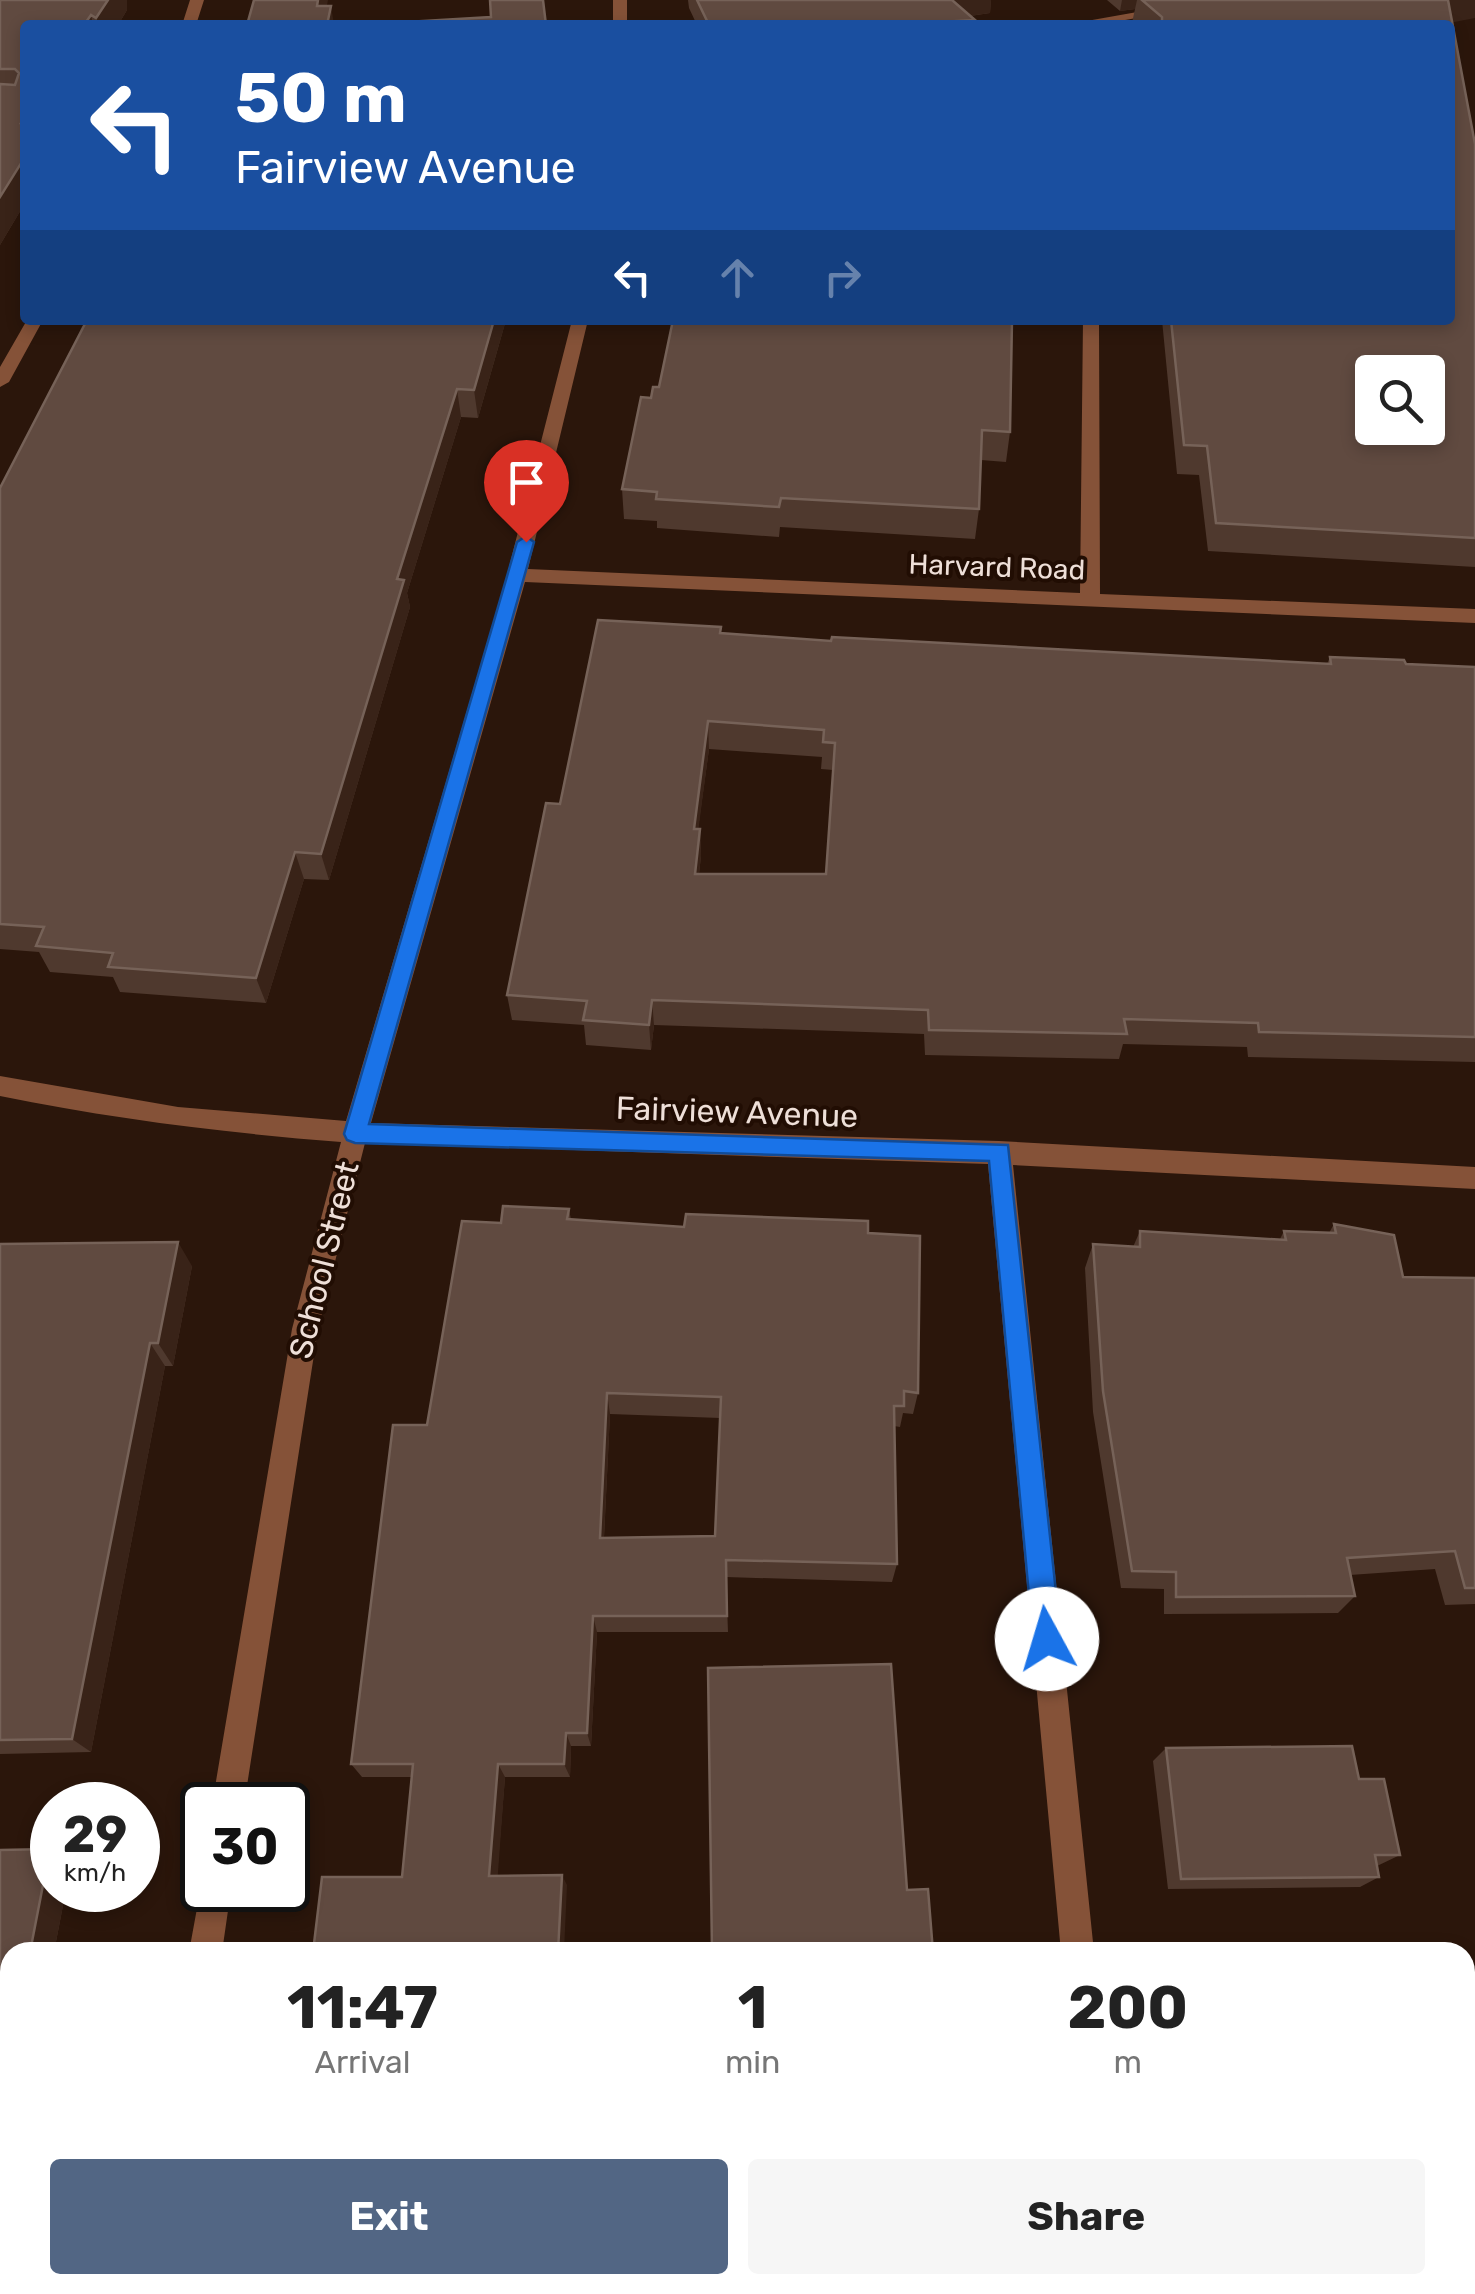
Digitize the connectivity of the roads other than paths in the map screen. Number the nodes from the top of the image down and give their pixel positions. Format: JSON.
{"nodes":[{"id":1,"x":1230,"y":0,"type":"edge"},
{"id":2,"x":1104,"y":20,"type":"edge"},
{"id":3,"x":32,"y":325,"type":"edge"},
{"id":4,"x":579,"y":325,"type":"edge"},
{"id":5,"x":1091,"y":325,"type":"edge"},
{"id":6,"x":0,"y":382,"type":"edge"},
{"id":7,"x":517,"y":575,"type":"junction"},
{"id":8,"x":1090,"y":598,"type":"junction"},
{"id":9,"x":1475,"y":616,"type":"edge"},
{"id":10,"x":0,"y":1086,"type":"edge"},
{"id":11,"x":355,"y":1134,"type":"junction"},
{"id":12,"x":1000,"y":1152,"type":"junction"},
{"id":13,"x":1475,"y":1178,"type":"edge"},
{"id":14,"x":232,"y":1782,"type":"edge"},
{"id":15,"x":212,"y":1912,"type":"edge"},
{"id":16,"x":207,"y":1942,"type":"edge"},
{"id":17,"x":1077,"y":1942,"type":"edge"}],
"edges":[{"from":1,"to":2,"type":"street"},
{"from":3,"to":6,"type":"street"},
{"from":4,"to":7,"type":"street","name":"School Street"},
{"from":5,"to":8,"type":"street"},
{"from":7,"to":8,"type":"street","name":"Harvard Road"},
{"from":7,"to":11,"type":"street","name":"School Street"},
{"from":8,"to":9,"type":"street","name":"Harvard Road"},
{"from":10,"to":11,"type":"street","name":"Fairview Avenue"},
{"from":11,"to":12,"type":"street","name":"Fairview Avenue"},
{"from":11,"to":14,"type":"street","name":"School Street"},
{"from":12,"to":13,"type":"street","name":"Fairview Avenue"},
{"from":12,"to":17,"type":"street"},
{"from":15,"to":16,"type":"street"}]}
